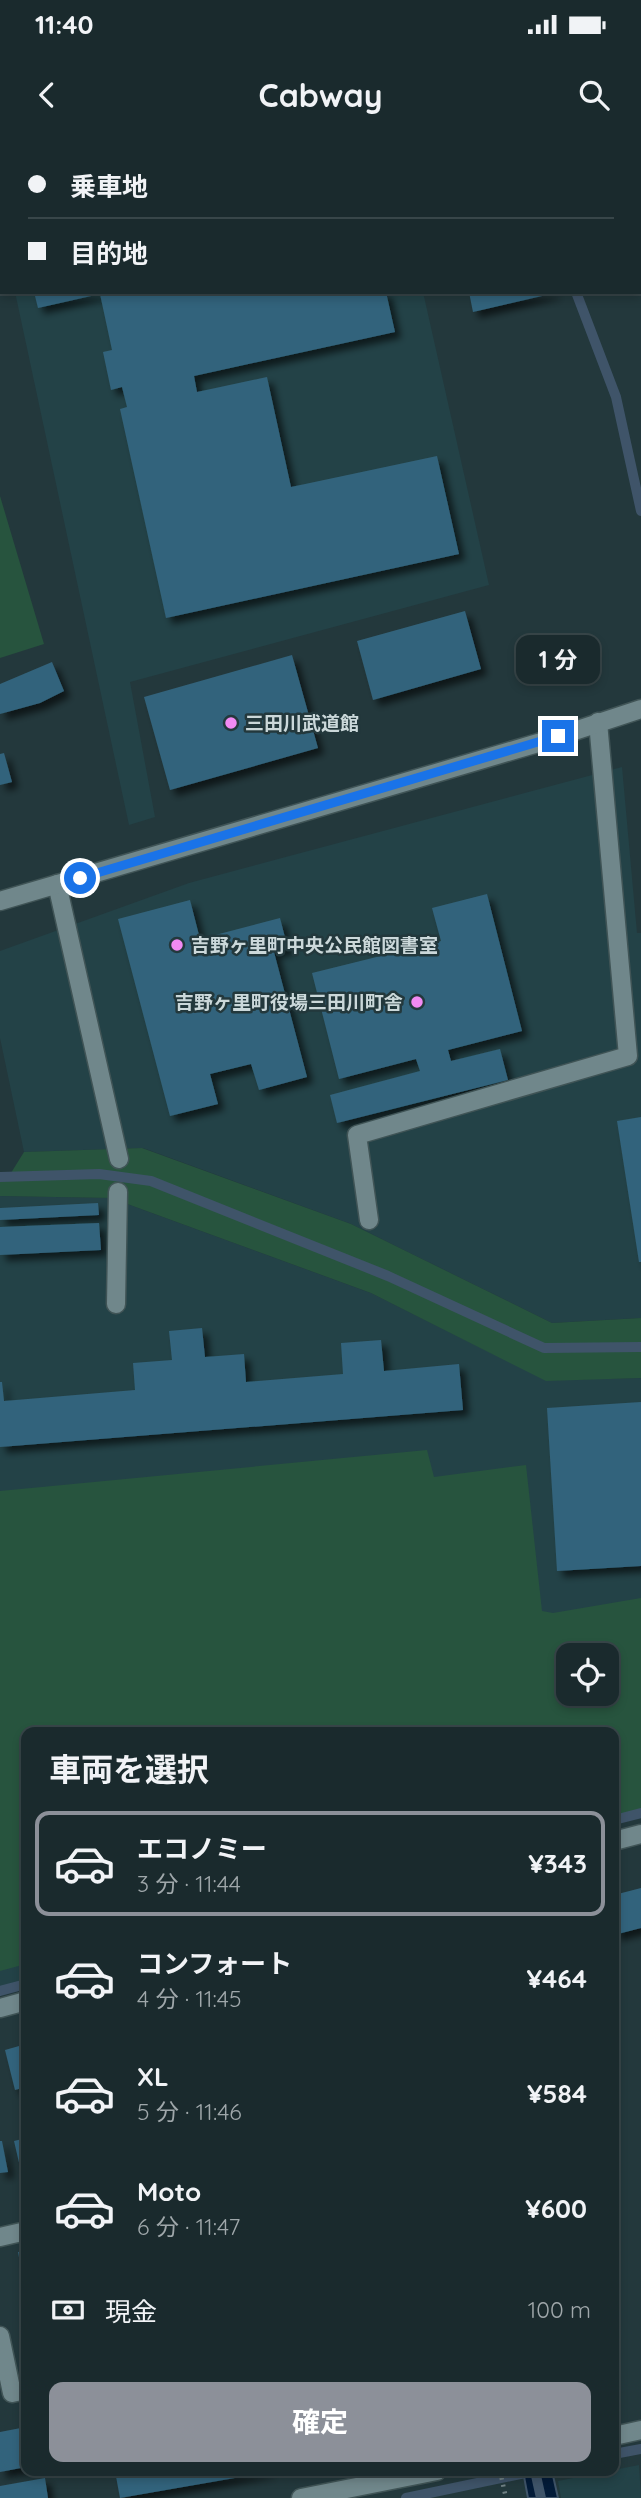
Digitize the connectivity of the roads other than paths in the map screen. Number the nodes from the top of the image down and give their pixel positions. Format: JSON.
{"nodes":[{"id":1,"x":641,"y":709,"type":"edge"},
{"id":2,"x":598,"y":722,"type":"junction"},
{"id":3,"x":57,"y":884,"type":"junction"},
{"id":4,"x":0,"y":901,"type":"edge"},
{"id":5,"x":119,"y":1159,"type":"dead end"},
{"id":6,"x":118,"y":1192,"type":"dead end"},
{"id":7,"x":369,"y":1220,"type":"dead end"},
{"id":8,"x":116,"y":1304,"type":"dead end"},
{"id":9,"x":641,"y":1834,"type":"edge"},
{"id":10,"x":619,"y":1840,"type":"edge"},
{"id":11,"x":21,"y":2002,"type":"edge"},
{"id":12,"x":0,"y":2008,"type":"edge"},
{"id":13,"x":21,"y":2232,"type":"edge"},
{"id":14,"x":0,"y":2237,"type":"edge"},
{"id":15,"x":0,"y":2336,"type":"edge"},
{"id":16,"x":21,"y":2391,"type":"edge"},
{"id":17,"x":641,"y":2430,"type":"edge"},
{"id":18,"x":619,"y":2435,"type":"edge"},
{"id":19,"x":412,"y":2476,"type":"edge"},
{"id":20,"x":301,"y":2498,"type":"edge"}],
"edges":[{"from":1,"to":2,"type":"street"},
{"from":2,"to":3,"type":"street"},
{"from":2,"to":7,"type":"street"},
{"from":3,"to":4,"type":"street"},
{"from":3,"to":5,"type":"street"},
{"from":6,"to":8,"type":"street"},
{"from":9,"to":10,"type":"street"},
{"from":11,"to":12,"type":"street"},
{"from":13,"to":14,"type":"street"},
{"from":15,"to":16,"type":"street"},
{"from":17,"to":18,"type":"street"},
{"from":19,"to":20,"type":"street"}]}
